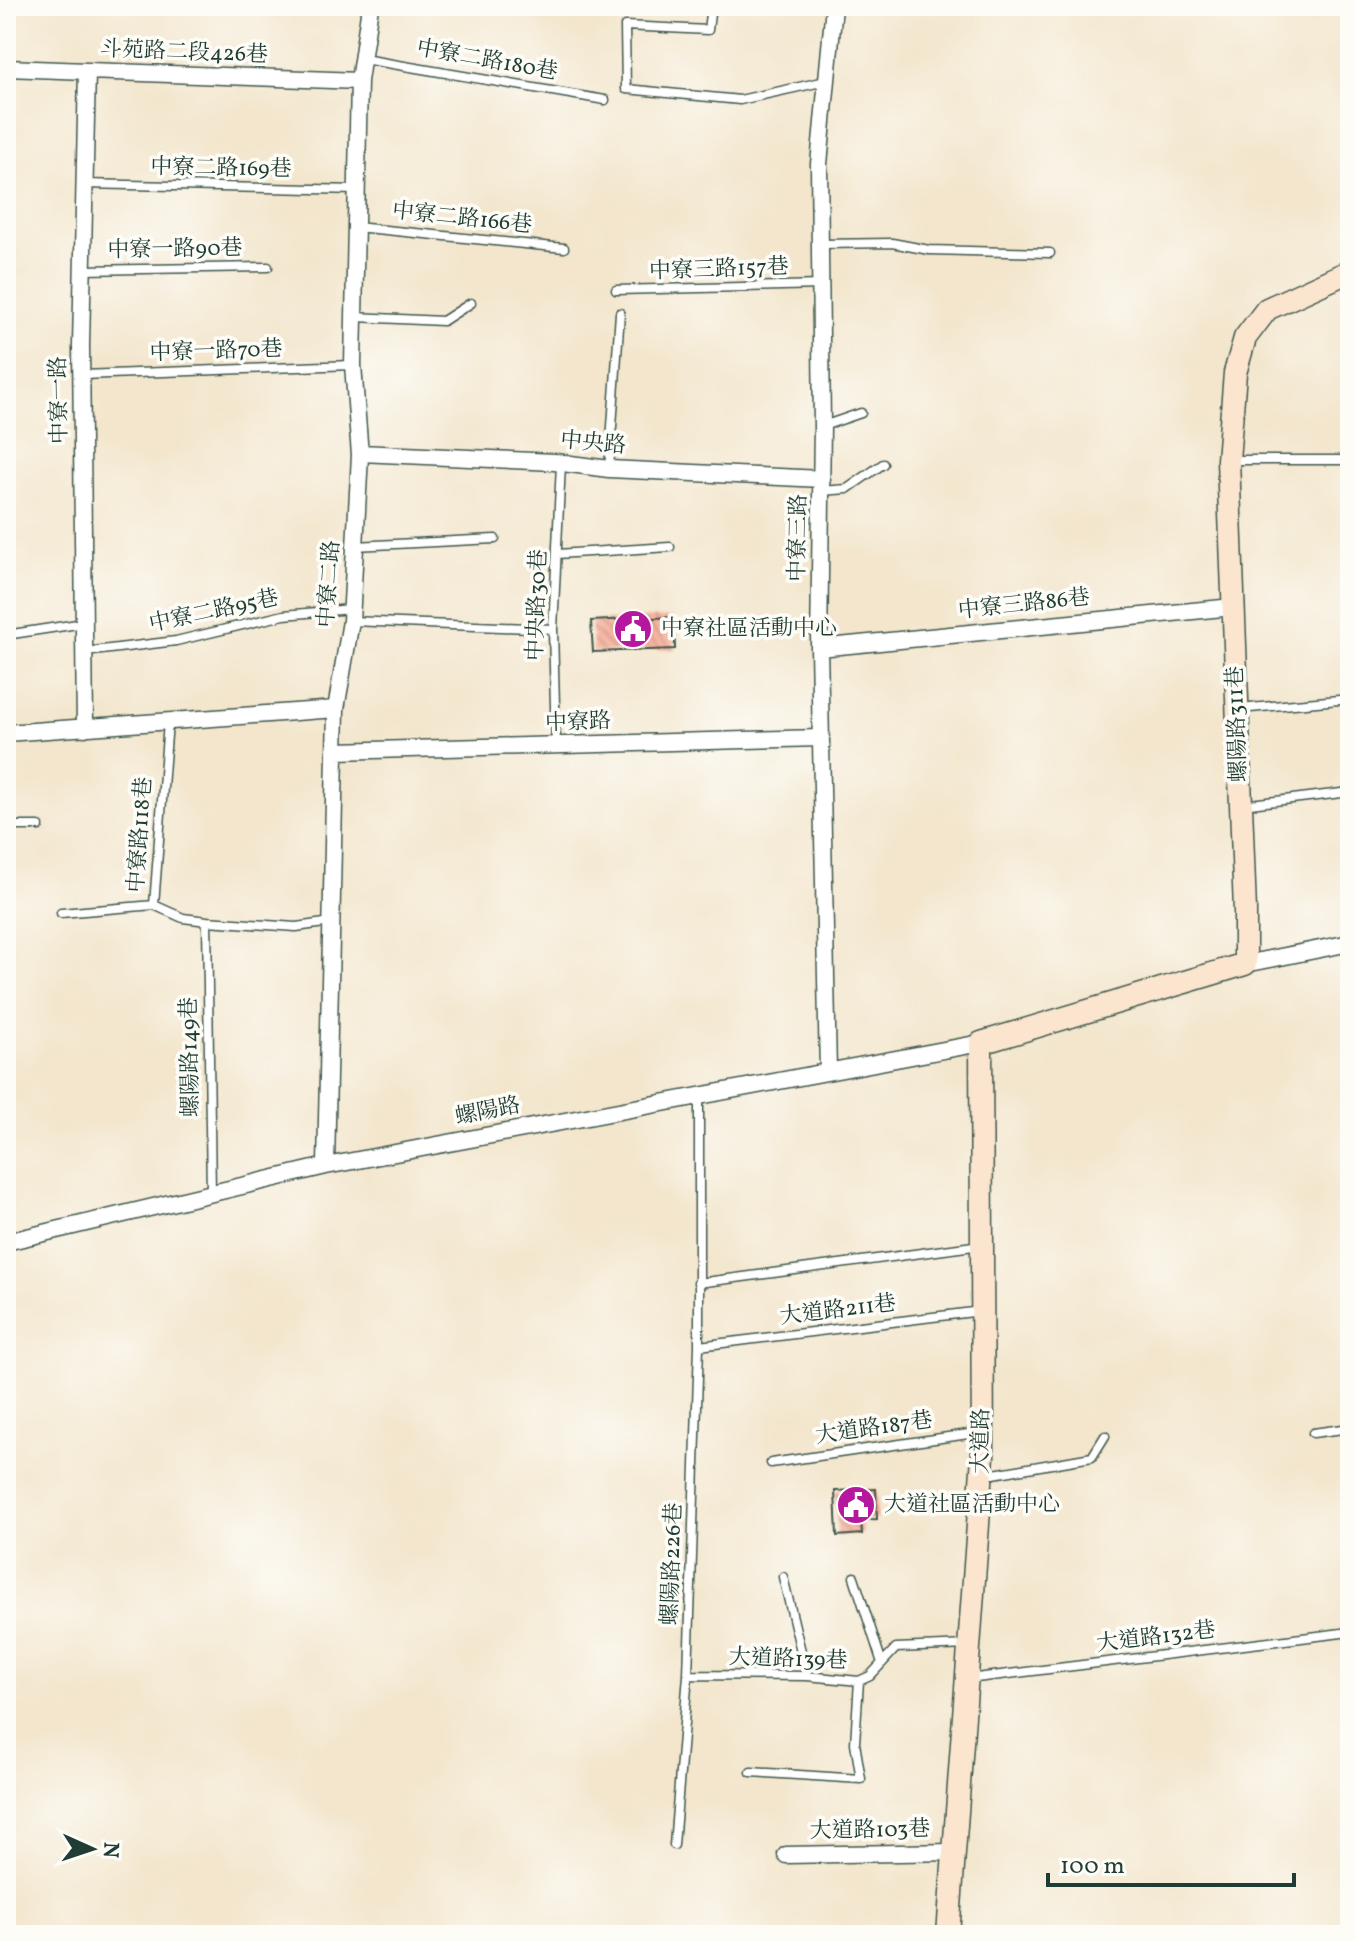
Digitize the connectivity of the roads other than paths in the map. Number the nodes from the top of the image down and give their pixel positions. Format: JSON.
{"nodes":[{"id":1,"x":370,"y":6,"type":"edge"},
{"id":2,"x":711,"y":6,"type":"edge"},
{"id":3,"x":834,"y":6,"type":"edge"},
{"id":4,"x":363,"y":59,"type":"junction"},
{"id":5,"x":6,"y":68,"type":"edge"},
{"id":6,"x":87,"y":71,"type":"junction"},
{"id":7,"x":359,"y":81,"type":"junction"},
{"id":8,"x":827,"y":81,"type":"junction"},
{"id":9,"x":605,"y":100,"type":"dead end"},
{"id":10,"x":83,"y":184,"type":"junction"},
{"id":11,"x":358,"y":190,"type":"junction"},
{"id":12,"x":356,"y":227,"type":"junction"},
{"id":13,"x":821,"y":244,"type":"junction"},
{"id":14,"x":564,"y":248,"type":"dead end"},
{"id":15,"x":1050,"y":253,"type":"dead end"},
{"id":16,"x":268,"y":267,"type":"dead end"},
{"id":17,"x":81,"y":270,"type":"junction"},
{"id":18,"x":1350,"y":271,"type":"edge"},
{"id":19,"x":822,"y":285,"type":"junction"},
{"id":20,"x":616,"y":290,"type":"dead end"},
{"id":21,"x":471,"y":303,"type":"dead end"},
{"id":22,"x":620,"y":313,"type":"dead end"},
{"id":23,"x":354,"y":317,"type":"junction"},
{"id":24,"x":353,"y":365,"type":"junction"},
{"id":25,"x":81,"y":375,"type":"junction"},
{"id":26,"x":861,"y":413,"type":"dead end"},
{"id":27,"x":822,"y":426,"type":"junction"},
{"id":28,"x":360,"y":453,"type":"junction"},
{"id":29,"x":1228,"y":460,"type":"junction"},
{"id":30,"x":1350,"y":460,"type":"edge"},
{"id":31,"x":561,"y":464,"type":"junction"},
{"id":32,"x":883,"y":464,"type":"dead end"},
{"id":33,"x":609,"y":469,"type":"junction"},
{"id":34,"x":822,"y":485,"type":"junction"},
{"id":35,"x":495,"y":539,"type":"dead end"},
{"id":36,"x":355,"y":546,"type":"junction"},
{"id":37,"x":670,"y":547,"type":"dead end"},
{"id":38,"x":557,"y":554,"type":"junction"},
{"id":39,"x":1233,"y":607,"type":"junction"},
{"id":40,"x":352,"y":615,"type":"junction"},
{"id":41,"x":84,"y":623,"type":"junction"},
{"id":42,"x":553,"y":629,"type":"junction"},
{"id":43,"x":6,"y":635,"type":"edge"},
{"id":44,"x":819,"y":648,"type":"junction"},
{"id":45,"x":84,"y":653,"type":"junction"},
{"id":46,"x":1350,"y":699,"type":"edge"},
{"id":47,"x":336,"y":709,"type":"junction"},
{"id":48,"x":1237,"y":709,"type":"junction"},
{"id":49,"x":168,"y":722,"type":"junction"},
{"id":50,"x":85,"y":728,"type":"junction"},
{"id":51,"x":6,"y":733,"type":"edge"},
{"id":52,"x":821,"y":738,"type":"junction"},
{"id":53,"x":556,"y":746,"type":"junction"},
{"id":54,"x":336,"y":751,"type":"junction"},
{"id":55,"x":1350,"y":792,"type":"edge"},
{"id":56,"x":1241,"y":805,"type":"junction"},
{"id":57,"x":6,"y":826,"type":"edge"},
{"id":58,"x":39,"y":826,"type":"dead end"},
{"id":59,"x":154,"y":905,"type":"junction"},
{"id":60,"x":61,"y":913,"type":"dead end"},
{"id":61,"x":207,"y":921,"type":"junction"},
{"id":62,"x":332,"y":922,"type":"junction"},
{"id":63,"x":1350,"y":943,"type":"edge"},
{"id":64,"x":1245,"y":964,"type":"junction"},
{"id":65,"x":981,"y":1043,"type":"junction"},
{"id":66,"x":828,"y":1071,"type":"junction"},
{"id":67,"x":699,"y":1095,"type":"junction"},
{"id":68,"x":326,"y":1166,"type":"junction"},
{"id":69,"x":211,"y":1193,"type":"junction"},
{"id":70,"x":6,"y":1242,"type":"edge"},
{"id":71,"x":982,"y":1245,"type":"junction"},
{"id":72,"x":698,"y":1283,"type":"junction"},
{"id":73,"x":982,"y":1311,"type":"junction"},
{"id":74,"x":699,"y":1346,"type":"junction"},
{"id":75,"x":1350,"y":1428,"type":"edge"},
{"id":76,"x":983,"y":1432,"type":"junction"},
{"id":77,"x":1313,"y":1433,"type":"dead end"},
{"id":78,"x":1105,"y":1436,"type":"dead end"},
{"id":79,"x":771,"y":1463,"type":"dead end"},
{"id":80,"x":981,"y":1476,"type":"junction"},
{"id":81,"x":783,"y":1577,"type":"dead end"},
{"id":82,"x":854,"y":1577,"type":"dead end"},
{"id":83,"x":1350,"y":1632,"type":"edge"},
{"id":84,"x":969,"y":1645,"type":"junction"},
{"id":85,"x":882,"y":1663,"type":"junction"},
{"id":86,"x":688,"y":1675,"type":"junction"},
{"id":87,"x":807,"y":1676,"type":"junction"},
{"id":88,"x":967,"y":1679,"type":"junction"},
{"id":89,"x":859,"y":1681,"type":"junction"},
{"id":90,"x":751,"y":1772,"type":"dead end"},
{"id":91,"x":674,"y":1845,"type":"dead end"},
{"id":92,"x":954,"y":1852,"type":"junction"},
{"id":93,"x":786,"y":1855,"type":"dead end"},
{"id":94,"x":948,"y":1935,"type":"edge"}],
"edges":[{"from":1,"to":4,"type":"street","name":"中寮二路"},
{"from":2,"to":8,"type":"lane"},
{"from":3,"to":8,"type":"street","name":"中寮三路"},
{"from":4,"to":7,"type":"street","name":"中寮二路"},
{"from":4,"to":9,"type":"lane","name":"中寮二路180巷"},
{"from":5,"to":6,"type":"street","name":"斗苑路二段426巷"},
{"from":6,"to":7,"type":"street","name":"斗苑路二段426巷"},
{"from":6,"to":10,"type":"street","name":"中寮一路"},
{"from":7,"to":11,"type":"street","name":"中寮二路"},
{"from":8,"to":13,"type":"street","name":"中寮三路"},
{"from":10,"to":11,"type":"lane","name":"中寮二路169巷"},
{"from":10,"to":17,"type":"street","name":"中寮一路"},
{"from":11,"to":12,"type":"street","name":"中寮二路"},
{"from":12,"to":14,"type":"lane","name":"中寮二路166巷"},
{"from":12,"to":23,"type":"street","name":"中寮二路"},
{"from":13,"to":15,"type":"lane"},
{"from":13,"to":19,"type":"street","name":"中寮三路"},
{"from":16,"to":17,"type":"lane","name":"中寮一路90巷"},
{"from":17,"to":25,"type":"street","name":"中寮一路"},
{"from":18,"to":29,"type":"street","name":"螺陽路311巷"},
{"from":19,"to":20,"type":"lane","name":"中寮三路157巷"},
{"from":19,"to":27,"type":"street","name":"中寮三路"},
{"from":21,"to":23,"type":"lane"},
{"from":22,"to":33,"type":"lane"},
{"from":23,"to":24,"type":"street","name":"中寮二路"},
{"from":24,"to":25,"type":"lane","name":"中寮一路70巷"},
{"from":24,"to":28,"type":"street","name":"中寮二路"},
{"from":25,"to":41,"type":"street","name":"中寮一路"},
{"from":26,"to":27,"type":"lane"},
{"from":27,"to":34,"type":"street","name":"中寮三路"},
{"from":28,"to":31,"type":"street","name":"中央路"},
{"from":28,"to":36,"type":"street","name":"中寮二路"},
{"from":29,"to":30,"type":"lane"},
{"from":29,"to":39,"type":"street","name":"螺陽路311巷"},
{"from":31,"to":33,"type":"street","name":"中央路"},
{"from":31,"to":38,"type":"lane","name":"中央路30巷"},
{"from":32,"to":34,"type":"lane"},
{"from":33,"to":34,"type":"street","name":"中央路"},
{"from":34,"to":44,"type":"street","name":"中寮三路"},
{"from":35,"to":36,"type":"lane"},
{"from":36,"to":40,"type":"street","name":"中寮二路"},
{"from":37,"to":38,"type":"lane"},
{"from":38,"to":42,"type":"lane","name":"中央路30巷"},
{"from":39,"to":44,"type":"street","name":"中寮三路86巷"},
{"from":39,"to":48,"type":"street","name":"螺陽路311巷"},
{"from":40,"to":42,"type":"lane","name":"中寮二路95巷"},
{"from":40,"to":45,"type":"lane","name":"中寮二路95巷"},
{"from":40,"to":47,"type":"street","name":"中寮二路"},
{"from":41,"to":43,"type":"lane"},
{"from":41,"to":45,"type":"street","name":"中寮一路"},
{"from":42,"to":53,"type":"lane","name":"中央路30巷"},
{"from":44,"to":52,"type":"street","name":"中寮三路"},
{"from":45,"to":50,"type":"street","name":"中寮一路"},
{"from":46,"to":48,"type":"lane"},
{"from":47,"to":49,"type":"street"},
{"from":47,"to":54,"type":"street","name":"中寮二路"},
{"from":48,"to":56,"type":"street","name":"螺陽路311巷"},
{"from":49,"to":50,"type":"street"},
{"from":49,"to":59,"type":"lane","name":"中寮路118巷"},
{"from":50,"to":51,"type":"street"},
{"from":52,"to":53,"type":"street","name":"中寮路"},
{"from":52,"to":66,"type":"street","name":"中寮三路"},
{"from":53,"to":54,"type":"street","name":"中寮路"},
{"from":54,"to":62,"type":"street","name":"中寮二路"},
{"from":55,"to":56,"type":"lane"},
{"from":56,"to":64,"type":"street","name":"螺陽路311巷"},
{"from":57,"to":58,"type":"lane"},
{"from":59,"to":60,"type":"lane","name":"中寮路118巷"},
{"from":59,"to":61,"type":"lane"},
{"from":61,"to":62,"type":"lane"},
{"from":61,"to":69,"type":"lane","name":"螺陽路149巷"},
{"from":62,"to":68,"type":"street","name":"中寮二路"},
{"from":63,"to":64,"type":"street"},
{"from":64,"to":65,"type":"street"},
{"from":65,"to":66,"type":"street","name":"螺陽路"},
{"from":65,"to":71,"type":"street","name":"大道路"},
{"from":66,"to":67,"type":"street","name":"螺陽路"},
{"from":67,"to":68,"type":"street","name":"螺陽路"},
{"from":67,"to":72,"type":"lane","name":"螺陽路226巷"},
{"from":68,"to":69,"type":"street","name":"螺陽路"},
{"from":69,"to":70,"type":"street","name":"螺陽路"},
{"from":71,"to":72,"type":"lane"},
{"from":71,"to":73,"type":"street","name":"大道路"},
{"from":72,"to":74,"type":"lane","name":"螺陽路226巷"},
{"from":73,"to":74,"type":"lane","name":"大道路211巷"},
{"from":73,"to":76,"type":"street","name":"大道路"},
{"from":74,"to":86,"type":"lane","name":"螺陽路226巷"},
{"from":75,"to":77,"type":"lane"},
{"from":76,"to":79,"type":"lane","name":"大道路187巷"},
{"from":76,"to":80,"type":"street","name":"大道路"},
{"from":78,"to":80,"type":"lane"},
{"from":80,"to":84,"type":"street","name":"大道路"},
{"from":81,"to":87,"type":"lane"},
{"from":82,"to":85,"type":"lane"},
{"from":83,"to":88,"type":"lane","name":"大道路132巷"},
{"from":84,"to":85,"type":"lane","name":"大道路139巷"},
{"from":84,"to":88,"type":"street","name":"大道路"},
{"from":85,"to":89,"type":"lane","name":"大道路139巷"},
{"from":86,"to":87,"type":"lane","name":"大道路139巷"},
{"from":86,"to":91,"type":"lane","name":"螺陽路226巷"},
{"from":87,"to":89,"type":"lane","name":"大道路139巷"},
{"from":88,"to":92,"type":"street","name":"大道路"},
{"from":89,"to":90,"type":"lane"},
{"from":92,"to":93,"type":"street","name":"大道路103巷"},
{"from":92,"to":94,"type":"street","name":"大道路"}]}
